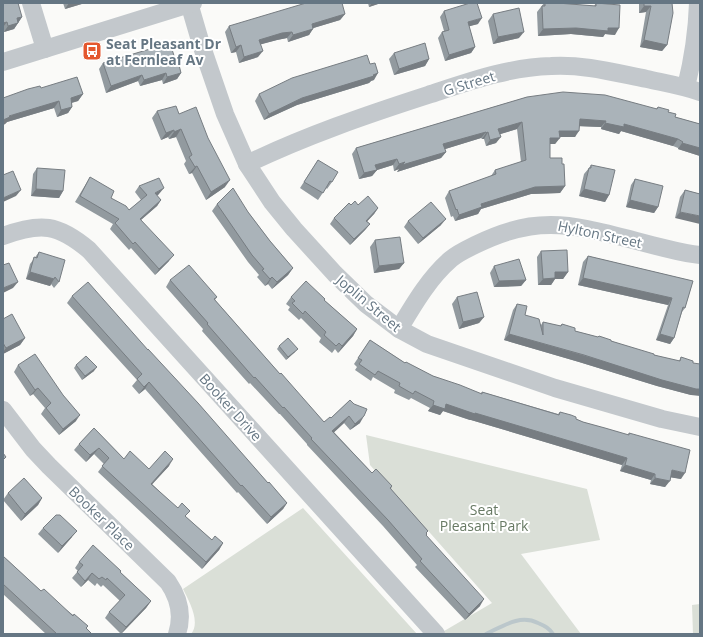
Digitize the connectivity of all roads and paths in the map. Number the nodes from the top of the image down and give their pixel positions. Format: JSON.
{"nodes":[{"id":1,"x":31,"y":3,"type":"edge"},
{"id":2,"x":190,"y":3,"type":"edge"},
{"id":3,"x":698,"y":3,"type":"edge"},
{"id":4,"x":45,"y":49,"type":"junction"},
{"id":5,"x":3,"y":62,"type":"edge"},
{"id":6,"x":693,"y":90,"type":"edge"},
{"id":7,"x":247,"y":164,"type":"junction"},
{"id":8,"x":3,"y":236,"type":"edge"},
{"id":9,"x":700,"y":255,"type":"edge"},
{"id":10,"x":399,"y":329,"type":"junction"},
{"id":11,"x":3,"y":410,"type":"edge"},
{"id":12,"x":700,"y":427,"type":"edge"},
{"id":13,"x":177,"y":634,"type":"edge"},
{"id":14,"x":436,"y":634,"type":"edge"}],
"edges":[{"from":1,"to":4,"type":"street"},
{"from":2,"to":4,"type":"street"},
{"from":2,"to":7,"type":"street","name":"Joplin Street"},
{"from":3,"to":6,"type":"street"},
{"from":4,"to":5,"type":"street"},
{"from":6,"to":7,"type":"street","name":"G Street"},
{"from":7,"to":10,"type":"street","name":"Joplin Street"},
{"from":8,"to":14,"type":"street","name":"Booker Drive"},
{"from":9,"to":10,"type":"street","name":"Hylton Street"},
{"from":10,"to":12,"type":"street","name":"Joplin Street"},
{"from":11,"to":13,"type":"street","name":"Booker Place"}]}
